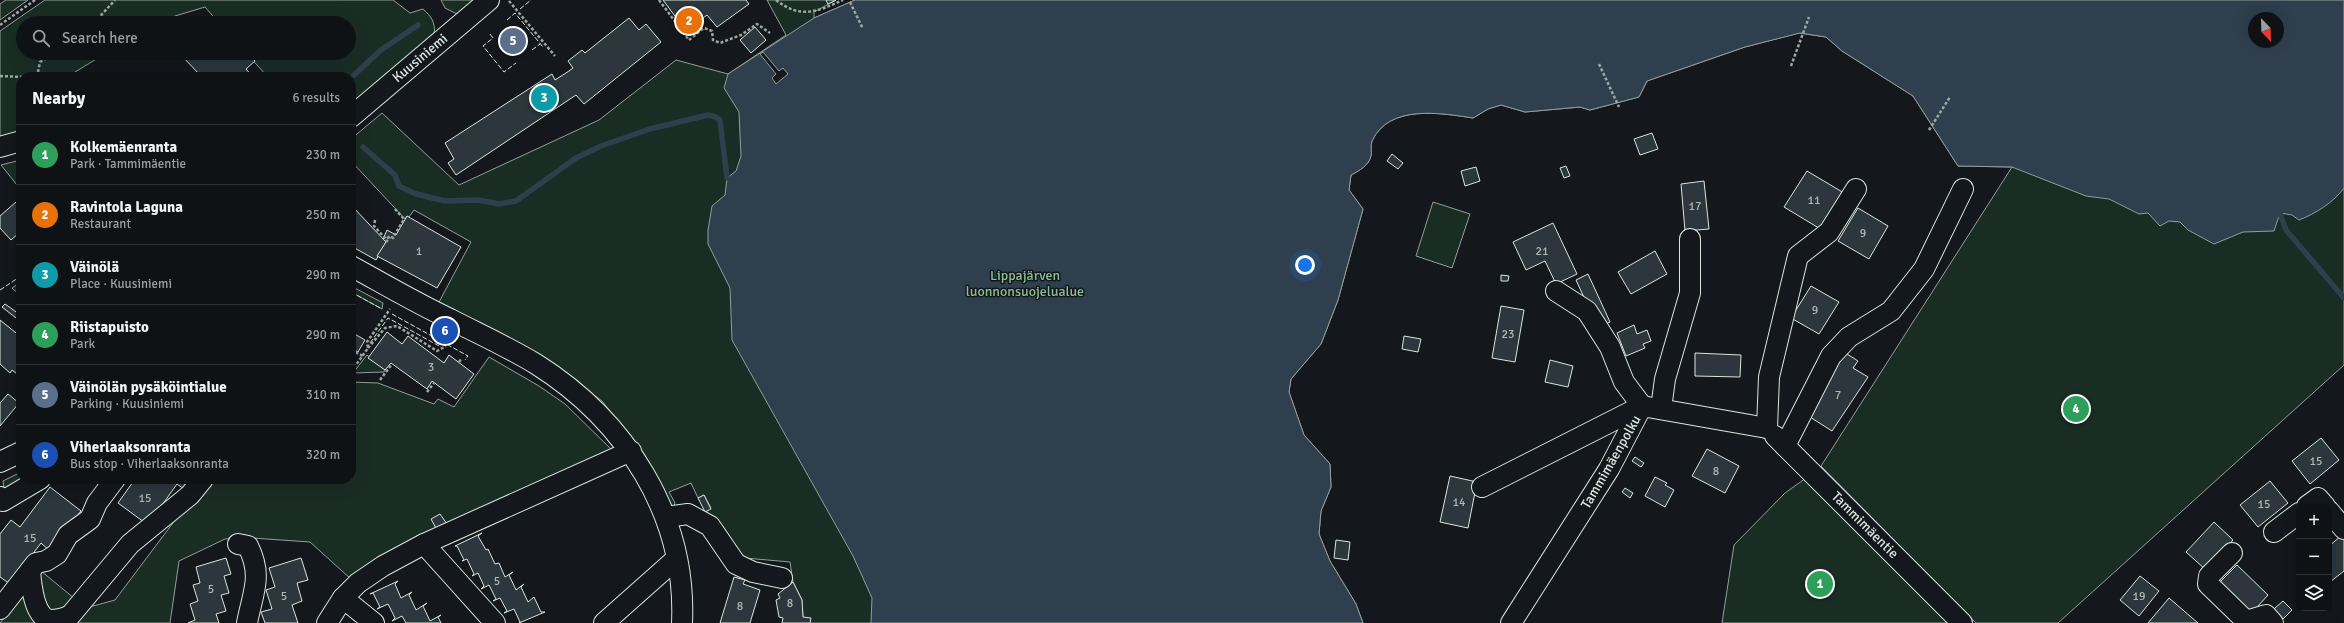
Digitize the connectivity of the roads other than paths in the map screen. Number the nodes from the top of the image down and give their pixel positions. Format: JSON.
{"nodes":[{"id":1,"x":489,"y":0,"type":"edge"},
{"id":2,"x":356,"y":113,"type":"edge"},
{"id":3,"x":16,"y":142,"type":"edge"},
{"id":4,"x":0,"y":147,"type":"edge"},
{"id":5,"x":1856,"y":189,"type":"dead end"},
{"id":6,"x":1963,"y":189,"type":"dead end"},
{"id":7,"x":1690,"y":239,"type":"dead end"},
{"id":8,"x":356,"y":269,"type":"edge"},
{"id":9,"x":1556,"y":291,"type":"dead end"},
{"id":10,"x":1652,"y":408,"type":"junction"},
{"id":11,"x":1767,"y":428,"type":"junction"},
{"id":12,"x":1785,"y":446,"type":"junction"},
{"id":13,"x":631,"y":451,"type":"junction"},
{"id":14,"x":16,"y":454,"type":"edge"},
{"id":15,"x":0,"y":462,"type":"edge"},
{"id":16,"x":32,"y":484,"type":"edge"},
{"id":17,"x":111,"y":484,"type":"edge"},
{"id":18,"x":199,"y":484,"type":"edge"},
{"id":19,"x":1482,"y":487,"type":"dead end"},
{"id":20,"x":0,"y":497,"type":"edge"},
{"id":21,"x":2312,"y":503,"type":"edge"},
{"id":22,"x":2322,"y":503,"type":"edge"},
{"id":23,"x":2296,"y":515,"type":"edge"},
{"id":24,"x":2332,"y":515,"type":"edge"},
{"id":25,"x":666,"y":517,"type":"junction"},
{"id":26,"x":2344,"y":529,"type":"edge"},
{"id":27,"x":2274,"y":532,"type":"dead end"},
{"id":28,"x":238,"y":544,"type":"dead end"},
{"id":29,"x":424,"y":544,"type":"junction"},
{"id":30,"x":2232,"y":553,"type":"dead end"},
{"id":31,"x":676,"y":559,"type":"junction"},
{"id":32,"x":30,"y":571,"type":"junction"},
{"id":33,"x":782,"y":578,"type":"dead end"},
{"id":34,"x":343,"y":598,"type":"junction"},
{"id":35,"x":0,"y":609,"type":"edge"},
{"id":36,"x":66,"y":620,"type":"edge"},
{"id":37,"x":247,"y":623,"type":"edge"},
{"id":38,"x":327,"y":623,"type":"edge"},
{"id":39,"x":374,"y":623,"type":"edge"},
{"id":40,"x":495,"y":623,"type":"edge"},
{"id":41,"x":604,"y":623,"type":"edge"},
{"id":42,"x":682,"y":623,"type":"edge"},
{"id":43,"x":1511,"y":623,"type":"edge"},
{"id":44,"x":1962,"y":623,"type":"edge"},
{"id":45,"x":2273,"y":623,"type":"edge"}],
"edges":[{"from":1,"to":2,"type":"street","name":"Kuusiniemi"},
{"from":3,"to":4,"type":"street"},
{"from":5,"to":11,"type":"street"},
{"from":6,"to":12,"type":"street"},
{"from":7,"to":10,"type":"street"},
{"from":8,"to":13,"type":"street"},
{"from":9,"to":10,"type":"street"},
{"from":10,"to":11,"type":"street","name":"Tammimäenpolku"},
{"from":10,"to":19,"type":"street"},
{"from":10,"to":43,"type":"street","name":"Tammimäenpolku"},
{"from":11,"to":12,"type":"street","name":"Tammimäentie"},
{"from":12,"to":44,"type":"street","name":"Tammimäentie"},
{"from":13,"to":25,"type":"street"},
{"from":13,"to":29,"type":"street"},
{"from":14,"to":15,"type":"street"},
{"from":16,"to":20,"type":"street"},
{"from":17,"to":32,"type":"street"},
{"from":18,"to":36,"type":"street"},
{"from":21,"to":22,"type":"street"},
{"from":23,"to":27,"type":"street"},
{"from":24,"to":26,"type":"street"},
{"from":25,"to":31,"type":"street"},
{"from":25,"to":33,"type":"street"},
{"from":28,"to":37,"type":"street"},
{"from":29,"to":34,"type":"street"},
{"from":29,"to":40,"type":"street"},
{"from":30,"to":45,"type":"street"},
{"from":31,"to":41,"type":"street"},
{"from":31,"to":42,"type":"street"},
{"from":32,"to":35,"type":"street"},
{"from":32,"to":36,"type":"street"},
{"from":34,"to":38,"type":"street"},
{"from":34,"to":39,"type":"street"}]}
